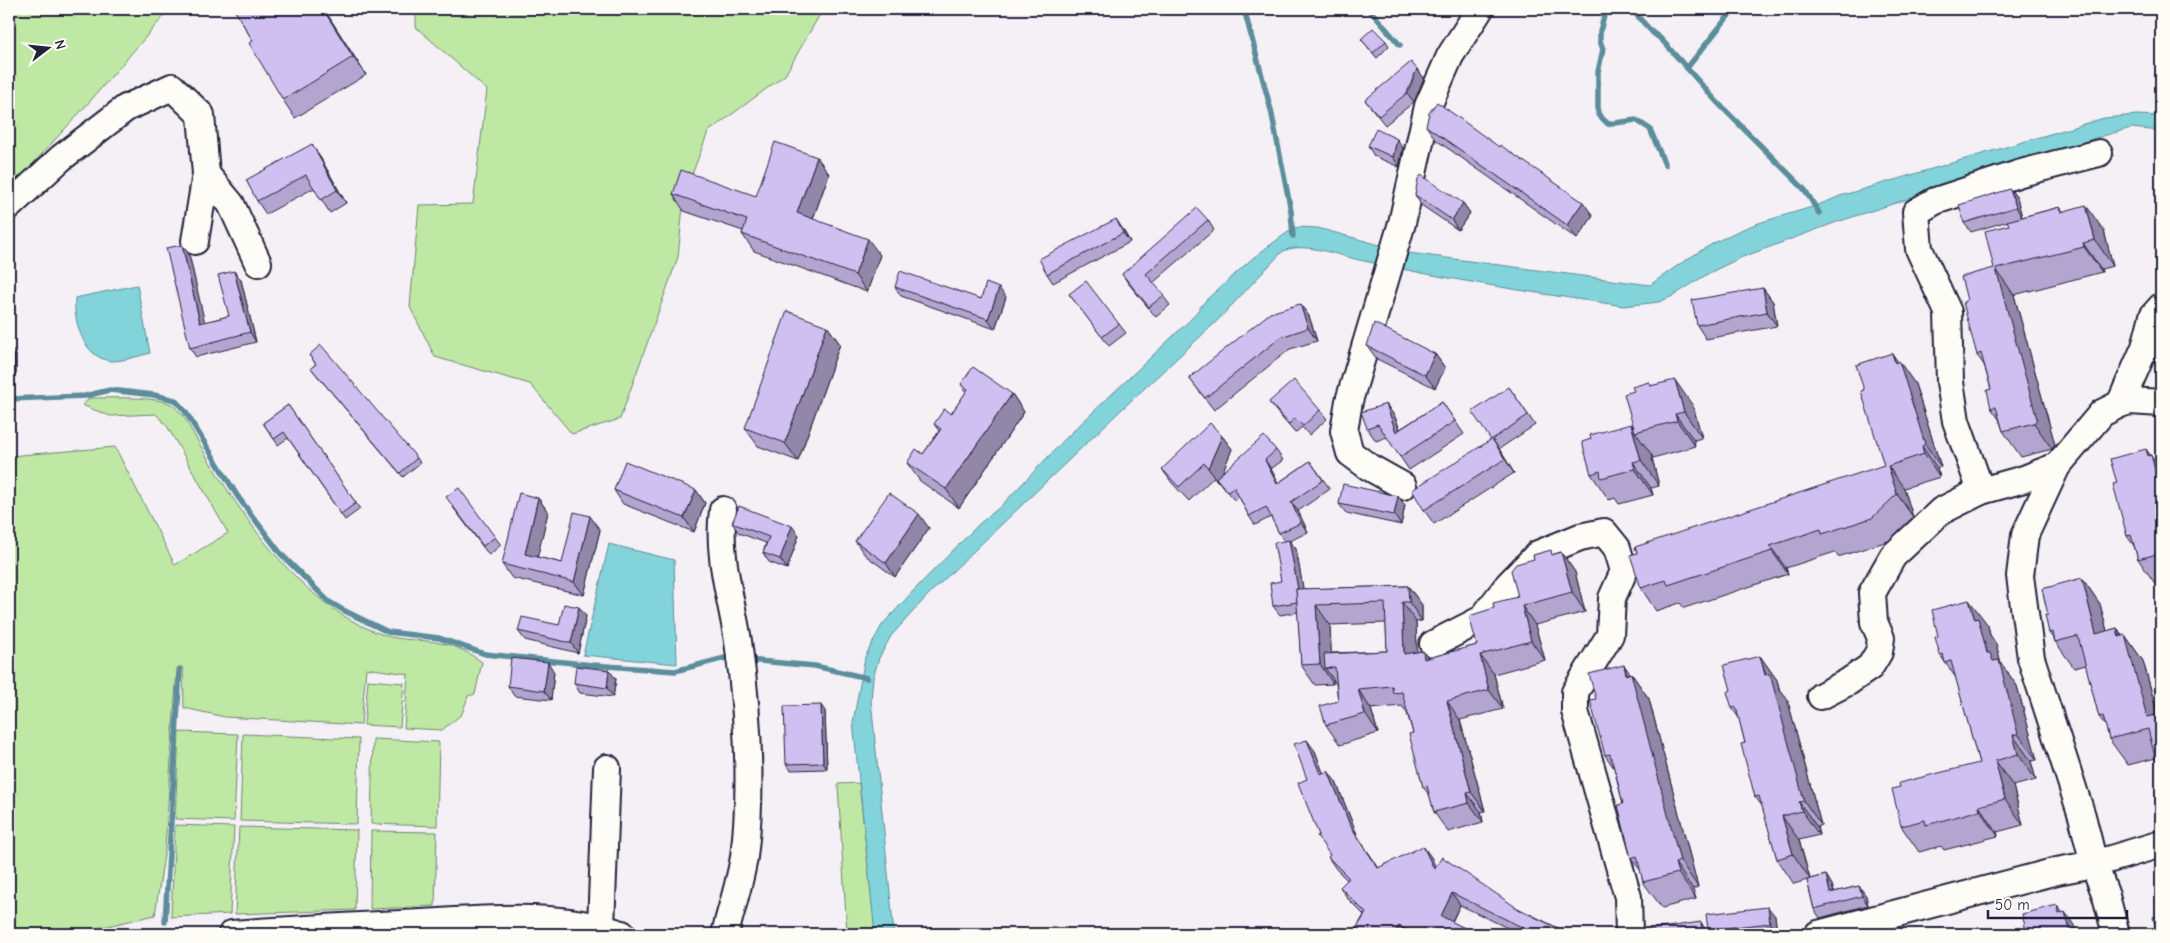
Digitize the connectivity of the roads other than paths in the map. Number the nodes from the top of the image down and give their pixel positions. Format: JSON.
{"nodes":[{"id":1,"x":1480,"y":9,"type":"edge"},
{"id":2,"x":2099,"y":153,"type":"dead end"},
{"id":3,"x":206,"y":174,"type":"junction"},
{"id":4,"x":9,"y":206,"type":"edge"},
{"id":5,"x":195,"y":241,"type":"dead end"},
{"id":6,"x":258,"y":263,"type":"dead end"},
{"id":7,"x":2161,"y":307,"type":"edge"},
{"id":8,"x":2161,"y":403,"type":"edge"},
{"id":9,"x":2120,"y":404,"type":"junction"},
{"id":10,"x":2057,"y":466,"type":"junction"},
{"id":11,"x":1403,"y":486,"type":"dead end"},
{"id":12,"x":1981,"y":491,"type":"junction"},
{"id":13,"x":723,"y":510,"type":"dead end"},
{"id":14,"x":1433,"y":644,"type":"dead end"},
{"id":15,"x":1821,"y":696,"type":"dead end"},
{"id":16,"x":607,"y":768,"type":"dead end"},
{"id":17,"x":2161,"y":844,"type":"edge"},
{"id":18,"x":2094,"y":864,"type":"junction"},
{"id":19,"x":611,"y":931,"type":"edge"},
{"id":20,"x":232,"y":934,"type":"edge"},
{"id":21,"x":724,"y":934,"type":"edge"},
{"id":22,"x":1629,"y":934,"type":"edge"},
{"id":23,"x":1818,"y":934,"type":"edge"},
{"id":24,"x":2116,"y":934,"type":"edge"}],
"edges":[{"from":1,"to":11,"type":"street"},
{"from":2,"to":12,"type":"street"},
{"from":3,"to":4,"type":"street"},
{"from":3,"to":5,"type":"street"},
{"from":3,"to":6,"type":"street"},
{"from":7,"to":9,"type":"street"},
{"from":8,"to":9,"type":"street"},
{"from":9,"to":10,"type":"street"},
{"from":10,"to":12,"type":"street"},
{"from":10,"to":18,"type":"street"},
{"from":12,"to":15,"type":"street"},
{"from":13,"to":21,"type":"street"},
{"from":14,"to":22,"type":"street"},
{"from":16,"to":19,"type":"street"},
{"from":17,"to":18,"type":"street"},
{"from":18,"to":23,"type":"street"},
{"from":18,"to":24,"type":"street"},
{"from":19,"to":20,"type":"street"}]}
